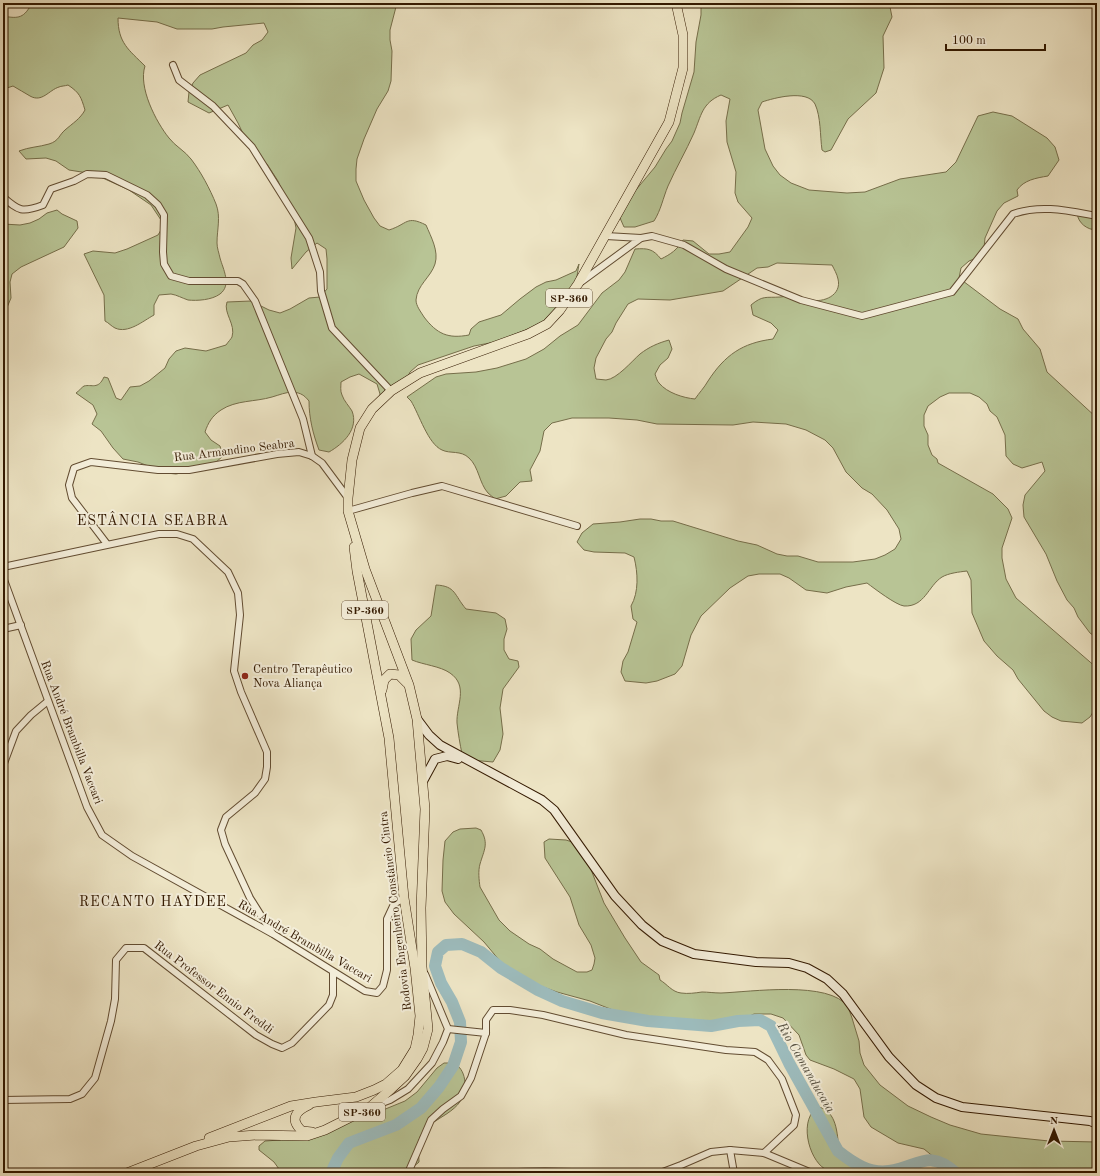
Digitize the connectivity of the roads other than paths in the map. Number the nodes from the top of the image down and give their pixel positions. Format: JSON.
{"nodes":[{"id":1,"x":676,"y":3,"type":"edge"},
{"id":2,"x":173,"y":66,"type":"dead end"},
{"id":3,"x":3,"y":197,"type":"edge"},
{"id":4,"x":1097,"y":216,"type":"edge"},
{"id":5,"x":606,"y":236,"type":"junction"},
{"id":6,"x":641,"y":238,"type":"junction"},
{"id":7,"x":578,"y":284,"type":"junction"},
{"id":8,"x":391,"y":391,"type":"junction"},
{"id":9,"x":312,"y":456,"type":"junction"},
{"id":10,"x":348,"y":498,"type":"junction"},
{"id":11,"x":348,"y":511,"type":"junction"},
{"id":12,"x":352,"y":526,"type":"junction"},
{"id":13,"x":577,"y":526,"type":"dead end"},
{"id":14,"x":107,"y":544,"type":"junction"},
{"id":15,"x":3,"y":567,"type":"edge"},
{"id":16,"x":3,"y":577,"type":"edge"},
{"id":17,"x":20,"y":625,"type":"junction"},
{"id":18,"x":3,"y":629,"type":"edge"},
{"id":19,"x":409,"y":685,"type":"junction"},
{"id":20,"x":381,"y":693,"type":"junction"},
{"id":21,"x":48,"y":701,"type":"junction"},
{"id":22,"x":417,"y":719,"type":"junction"},
{"id":23,"x":466,"y":760,"type":"junction"},
{"id":24,"x":3,"y":766,"type":"edge"},
{"id":25,"x":423,"y":781,"type":"junction"},
{"id":26,"x":404,"y":898,"type":"junction"},
{"id":27,"x":273,"y":934,"type":"junction"},
{"id":28,"x":422,"y":967,"type":"junction"},
{"id":29,"x":334,"y":972,"type":"junction"},
{"id":30,"x":448,"y":1029,"type":"junction"},
{"id":31,"x":486,"y":1032,"type":"junction"},
{"id":32,"x":3,"y":1100,"type":"edge"},
{"id":33,"x":316,"y":1102,"type":"junction"},
{"id":34,"x":369,"y":1108,"type":"junction"},
{"id":35,"x":1097,"y":1124,"type":"edge"},
{"id":36,"x":326,"y":1130,"type":"junction"},
{"id":37,"x":196,"y":1146,"type":"junction"},
{"id":38,"x":730,"y":1150,"type":"junction"},
{"id":39,"x":764,"y":1153,"type":"junction"},
{"id":40,"x":512,"y":1172,"type":"edge"},
{"id":41,"x":127,"y":1173,"type":"edge"},
{"id":42,"x":410,"y":1173,"type":"edge"},
{"id":43,"x":491,"y":1173,"type":"edge"},
{"id":44,"x":599,"y":1173,"type":"edge"},
{"id":45,"x":660,"y":1173,"type":"edge"},
{"id":46,"x":734,"y":1173,"type":"edge"},
{"id":47,"x":812,"y":1173,"type":"edge"}],
"edges":[{"from":1,"to":5,"type":"main road","name":"Rodovia Engenheiro Constâncio Cintra","number":"SP-360"},
{"from":2,"to":8,"type":"street"},
{"from":3,"to":9,"type":"street"},
{"from":4,"to":6,"type":"street"},
{"from":5,"to":6,"type":"street"},
{"from":5,"to":7,"type":"main road","name":"Rodovia Engenheiro Constâncio Cintra","number":"SP-360"},
{"from":6,"to":7,"type":"street"},
{"from":7,"to":8,"type":"main road","name":"Rodovia Engenheiro Constâncio Cintra","number":"SP-360"},
{"from":8,"to":10,"type":"main road","name":"Rodovia Engenheiro Constâncio Cintra","number":"SP-360"},
{"from":9,"to":10,"type":"street","name":"Rua Armandino Seabra"},
{"from":9,"to":14,"type":"street","name":"Rua Armandino Seabra"},
{"from":10,"to":11,"type":"main road","name":"Rodovia Engenheiro Constâncio Cintra","number":"SP-360"},
{"from":11,"to":12,"type":"main road","name":"Rodovia Engenheiro Constâncio Cintra","number":"SP-360"},
{"from":11,"to":13,"type":"street"},
{"from":12,"to":19,"type":"main road","name":"Rodovia Engenheiro Constâncio Cintra","number":"SP-360"},
{"from":12,"to":20,"type":"main road","name":"Rodovia Engenheiro Constâncio Cintra","number":"SP-360"},
{"from":14,"to":15,"type":"street"},
{"from":14,"to":27,"type":"street"},
{"from":16,"to":17,"type":"street","name":"Rua André Brambilla Vaccari"},
{"from":17,"to":18,"type":"street"},
{"from":17,"to":21,"type":"street","name":"Rua André Brambilla Vaccari"},
{"from":19,"to":20,"type":"main road"},
{"from":19,"to":22,"type":"main road","name":"Rodovia Engenheiro Constâncio Cintra","number":"SP-360"},
{"from":20,"to":26,"type":"main road","name":"Rodovia Engenheiro Constâncio Cintra","number":"SP-360"},
{"from":21,"to":24,"type":"street"},
{"from":21,"to":27,"type":"street","name":"Rua André Brambilla Vaccari"},
{"from":22,"to":23,"type":"main road"},
{"from":22,"to":25,"type":"main road","name":"Rodovia Engenheiro Constâncio Cintra","number":"SP-360"},
{"from":23,"to":25,"type":"main road"},
{"from":23,"to":35,"type":"main road"},
{"from":25,"to":28,"type":"main road","name":"Rodovia Engenheiro Constâncio Cintra","number":"SP-360"},
{"from":26,"to":29,"type":"street","name":"Rua André Brambilla Vaccari"},
{"from":26,"to":33,"type":"main road","name":"Rodovia Engenheiro Constâncio Cintra","number":"SP-360"},
{"from":27,"to":29,"type":"street","name":"Rua André Brambilla Vaccari"},
{"from":28,"to":30,"type":"street"},
{"from":28,"to":34,"type":"main road","name":"Rodovia Engenheiro Constâncio Cintra","number":"SP-360"},
{"from":29,"to":32,"type":"street","name":"Rua Professor Ennio Freddi"},
{"from":30,"to":31,"type":"street"},
{"from":30,"to":34,"type":"street"},
{"from":31,"to":39,"type":"street"},
{"from":31,"to":42,"type":"street"},
{"from":33,"to":36,"type":"main road"},
{"from":33,"to":37,"type":"main road","name":"Rodovia Engenheiro Constâncio Cintra","number":"SP-360"},
{"from":34,"to":36,"type":"main road","name":"Rodovia Engenheiro Constâncio Cintra","number":"SP-360"},
{"from":36,"to":37,"type":"main road","name":"Rodovia Engenheiro Constâncio Cintra","number":"SP-360"},
{"from":37,"to":41,"type":"main road","name":"Rodovia Engenheiro Constâncio Cintra","number":"SP-360"},
{"from":38,"to":39,"type":"street"},
{"from":38,"to":45,"type":"street"},
{"from":38,"to":46,"type":"street"},
{"from":39,"to":47,"type":"street"},
{"from":40,"to":43,"type":"street"},
{"from":40,"to":44,"type":"street"}]}
